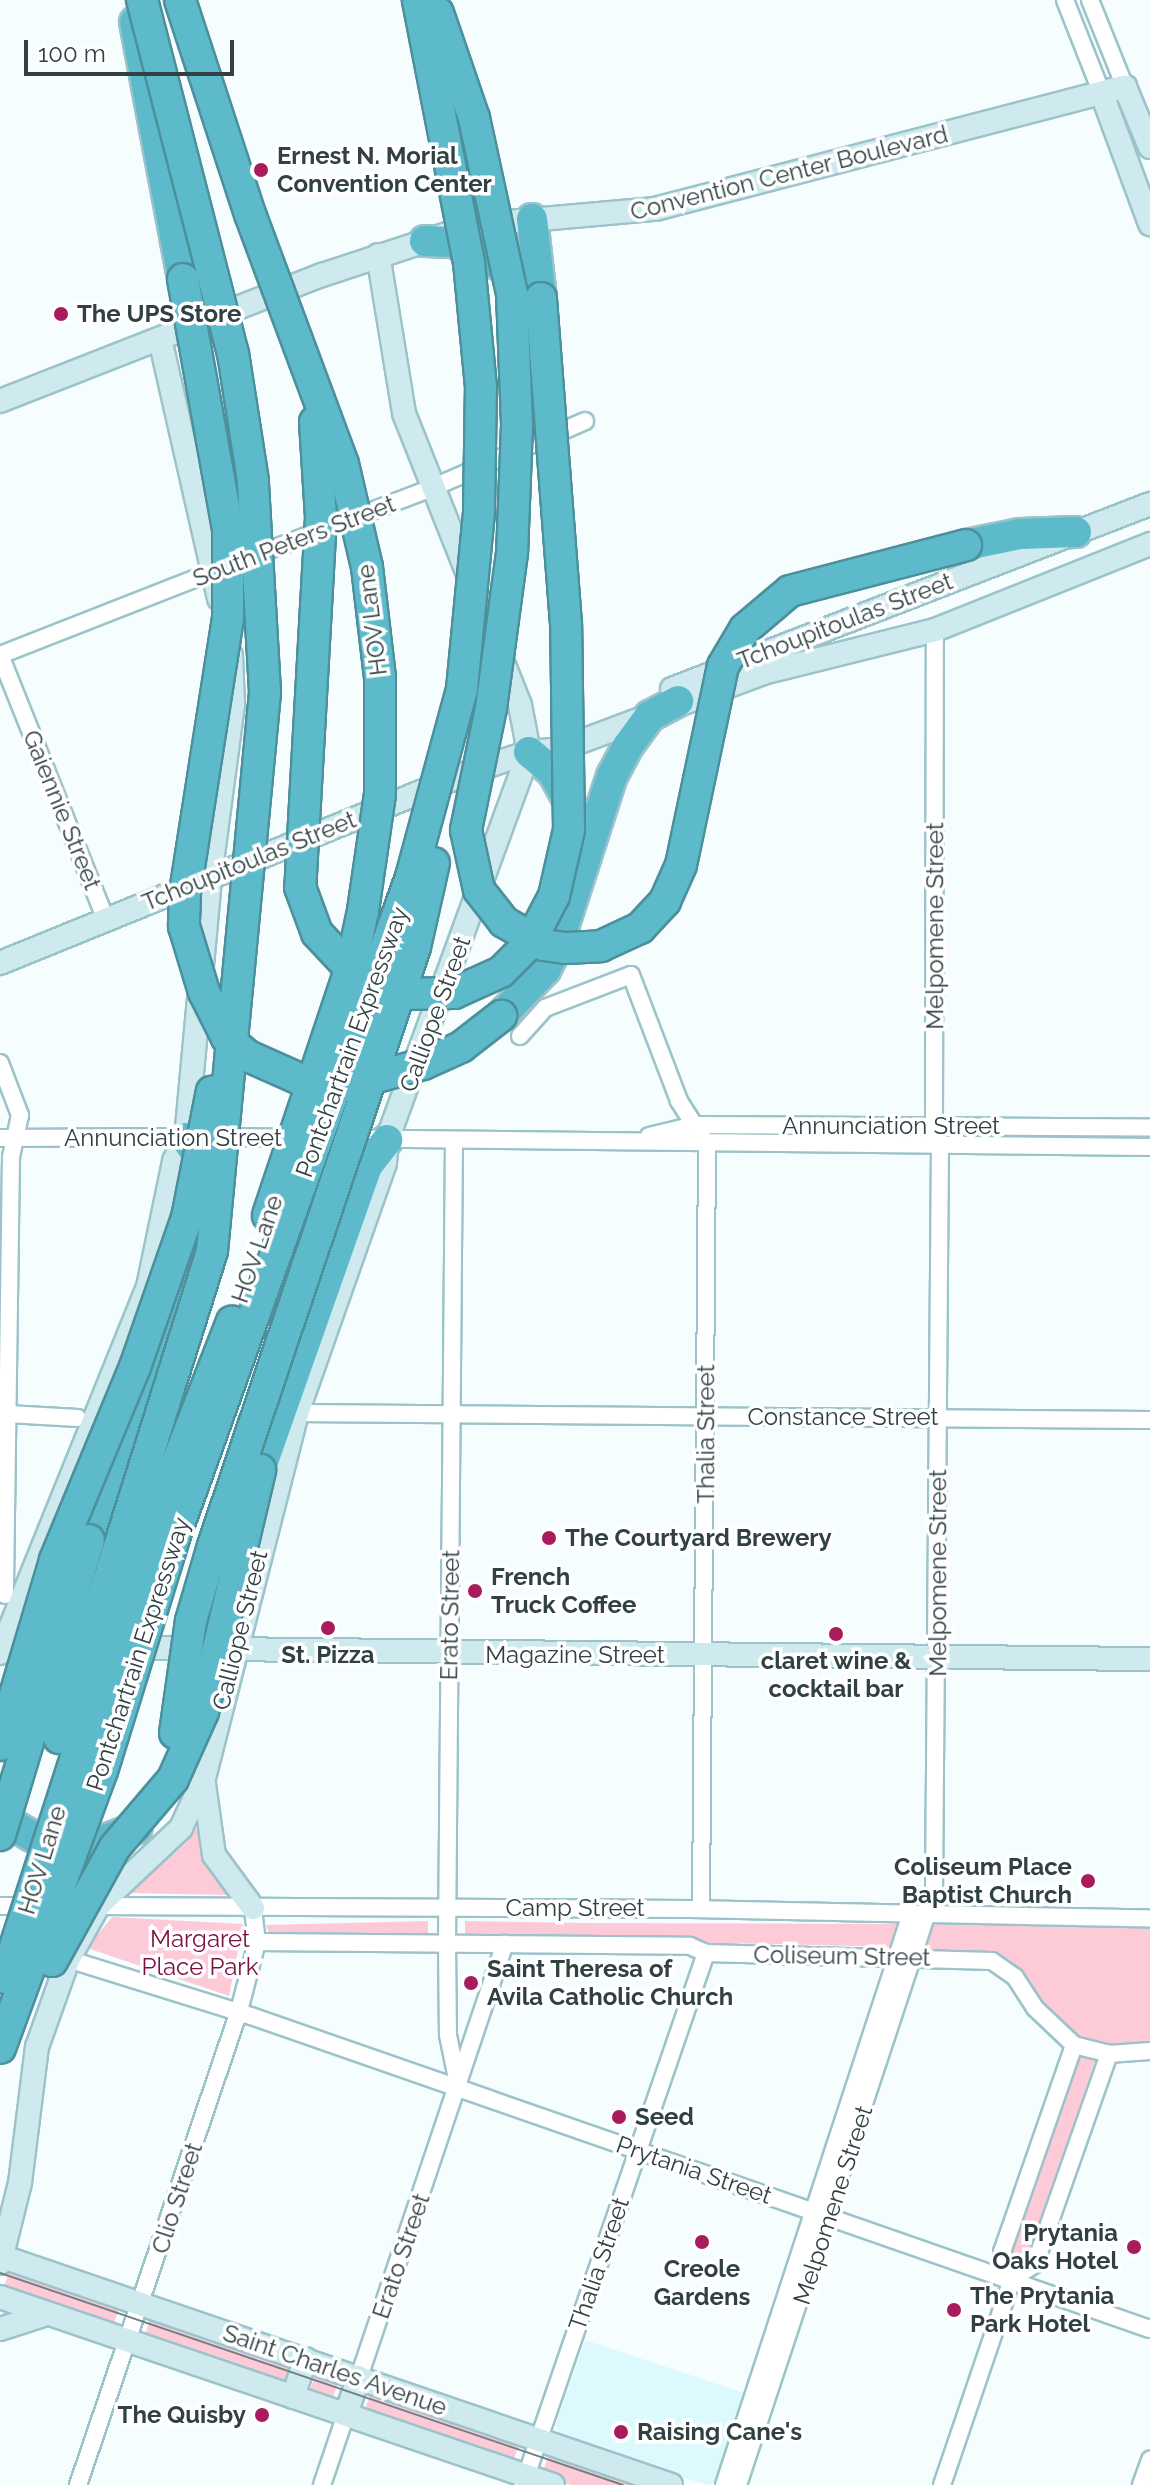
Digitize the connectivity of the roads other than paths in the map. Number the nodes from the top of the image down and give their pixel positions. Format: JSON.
{"nodes":[{"id":1,"x":131,"y":0,"type":"edge"},
{"id":2,"x":142,"y":0,"type":"edge"},
{"id":3,"x":180,"y":0,"type":"edge"},
{"id":4,"x":418,"y":0,"type":"edge"},
{"id":5,"x":433,"y":0,"type":"edge"},
{"id":6,"x":1065,"y":0,"type":"edge"},
{"id":7,"x":1090,"y":0,"type":"edge"},
{"id":8,"x":1125,"y":87,"type":"junction"},
{"id":9,"x":1102,"y":94,"type":"junction"},
{"id":10,"x":1150,"y":147,"type":"edge"},
{"id":11,"x":532,"y":219,"type":"junction"},
{"id":12,"x":1150,"y":224,"type":"edge"},
{"id":13,"x":425,"y":241,"type":"junction"},
{"id":14,"x":378,"y":255,"type":"junction"},
{"id":15,"x":541,"y":298,"type":"junction"},
{"id":16,"x":160,"y":339,"type":"junction"},
{"id":17,"x":300,"y":345,"type":"junction"},
{"id":18,"x":0,"y":401,"type":"edge"},
{"id":19,"x":585,"y":421,"type":"dead end"},
{"id":20,"x":432,"y":488,"type":"junction"},
{"id":21,"x":1150,"y":504,"type":"edge"},
{"id":22,"x":1076,"y":532,"type":"junction"},
{"id":23,"x":1150,"y":544,"type":"edge"},
{"id":24,"x":213,"y":572,"type":"junction"},
{"id":25,"x":935,"y":630,"type":"junction"},
{"id":26,"x":0,"y":655,"type":"edge"},
{"id":27,"x":462,"y":689,"type":"junction"},
{"id":28,"x":678,"y":701,"type":"junction"},
{"id":29,"x":537,"y":750,"type":"junction"},
{"id":30,"x":210,"y":877,"type":"junction"},
{"id":31,"x":577,"y":886,"type":"junction"},
{"id":32,"x":106,"y":920,"type":"junction"},
{"id":33,"x":0,"y":963,"type":"edge"},
{"id":34,"x":238,"y":976,"type":"junction"},
{"id":35,"x":520,"y":1036,"type":"dead end"},
{"id":36,"x":0,"y":1063,"type":"edge"},
{"id":37,"x":695,"y":1125,"type":"junction"},
{"id":38,"x":934,"y":1126,"type":"junction"},
{"id":39,"x":1150,"y":1127,"type":"edge"},
{"id":40,"x":8,"y":1138,"type":"edge"},
{"id":41,"x":186,"y":1138,"type":"junction"},
{"id":42,"x":387,"y":1140,"type":"junction"},
{"id":43,"x":454,"y":1140,"type":"junction"},
{"id":44,"x":635,"y":1140,"type":"junction"},
{"id":45,"x":707,"y":1145,"type":"junction"},
{"id":46,"x":940,"y":1145,"type":"junction"},
{"id":47,"x":1150,"y":1147,"type":"edge"},
{"id":48,"x":297,"y":1413,"type":"junction"},
{"id":49,"x":8,"y":1414,"type":"junction"},
{"id":50,"x":706,"y":1416,"type":"junction"},
{"id":51,"x":452,"y":1417,"type":"junction"},
{"id":52,"x":78,"y":1418,"type":"dead end"},
{"id":53,"x":939,"y":1418,"type":"junction"},
{"id":54,"x":1150,"y":1420,"type":"edge"},
{"id":55,"x":4,"y":1464,"type":"edge"},
{"id":56,"x":5,"y":1595,"type":"dead end"},
{"id":57,"x":0,"y":1651,"type":"edge"},
{"id":58,"x":233,"y":1653,"type":"junction"},
{"id":59,"x":449,"y":1655,"type":"junction"},
{"id":60,"x":705,"y":1656,"type":"junction"},
{"id":61,"x":937,"y":1658,"type":"junction"},
{"id":62,"x":1150,"y":1659,"type":"edge"},
{"id":63,"x":0,"y":1704,"type":"edge"},
{"id":64,"x":220,"y":1711,"type":"junction"},
{"id":65,"x":0,"y":1745,"type":"edge"},
{"id":66,"x":204,"y":1778,"type":"junction"},
{"id":67,"x":0,"y":1817,"type":"edge"},
{"id":68,"x":0,"y":1835,"type":"edge"},
{"id":69,"x":0,"y":1906,"type":"edge"},
{"id":70,"x":98,"y":1906,"type":"junction"},
{"id":71,"x":253,"y":1908,"type":"junction"},
{"id":72,"x":447,"y":1908,"type":"junction"},
{"id":73,"x":701,"y":1909,"type":"junction"},
{"id":74,"x":911,"y":1914,"type":"junction"},
{"id":75,"x":929,"y":1915,"type":"junction"},
{"id":76,"x":1150,"y":1919,"type":"edge"},
{"id":77,"x":0,"y":1932,"type":"edge"},
{"id":78,"x":257,"y":1942,"type":"junction"},
{"id":79,"x":447,"y":1944,"type":"junction"},
{"id":80,"x":505,"y":1944,"type":"junction"},
{"id":81,"x":706,"y":1953,"type":"junction"},
{"id":82,"x":908,"y":1956,"type":"junction"},
{"id":83,"x":68,"y":1960,"type":"junction"},
{"id":84,"x":0,"y":1995,"type":"edge"},
{"id":85,"x":239,"y":2011,"type":"junction"},
{"id":86,"x":1074,"y":2045,"type":"junction"},
{"id":87,"x":0,"y":2050,"type":"edge"},
{"id":88,"x":1150,"y":2051,"type":"edge"},
{"id":89,"x":1109,"y":2054,"type":"junction"},
{"id":90,"x":459,"y":2089,"type":"junction"},
{"id":91,"x":639,"y":2151,"type":"junction"},
{"id":92,"x":823,"y":2215,"type":"junction"},
{"id":93,"x":1,"y":2258,"type":"edge"},
{"id":94,"x":1012,"y":2279,"type":"junction"},
{"id":95,"x":0,"y":2297,"type":"edge"},
{"id":96,"x":141,"y":2305,"type":"junction"},
{"id":97,"x":47,"y":2314,"type":"junction"},
{"id":98,"x":0,"y":2329,"type":"edge"},
{"id":99,"x":1150,"y":2329,"type":"edge"},
{"id":100,"x":128,"y":2343,"type":"junction"},
{"id":101,"x":305,"y":2359,"type":"junction"},
{"id":102,"x":359,"y":2377,"type":"junction"},
{"id":103,"x":293,"y":2397,"type":"junction"},
{"id":104,"x":346,"y":2414,"type":"junction"},
{"id":105,"x":539,"y":2441,"type":"junction"},
{"id":106,"x":1150,"y":2460,"type":"edge"},
{"id":107,"x":525,"y":2481,"type":"edge"},
{"id":108,"x":78,"y":2485,"type":"edge"},
{"id":109,"x":322,"y":2485,"type":"edge"},
{"id":110,"x":553,"y":2485,"type":"edge"},
{"id":111,"x":671,"y":2485,"type":"edge"},
{"id":112,"x":724,"y":2485,"type":"edge"},
{"id":113,"x":738,"y":2485,"type":"edge"},
{"id":114,"x":942,"y":2485,"type":"edge"},
{"id":115,"x":1141,"y":2485,"type":"edge"}],
"edges":[{"from":1,"to":31,"type":"highway","bridge":true},
{"from":2,"to":34,"type":"highway","name":"Pontchartrain Expressway","bridge":true},
{"from":3,"to":17,"type":"highway","bridge":true},
{"from":4,"to":27,"type":"highway","name":"Pontchartrain Expressway","bridge":true},
{"from":5,"to":22,"type":"highway","bridge":true},
{"from":6,"to":9,"type":"street"},
{"from":7,"to":8,"type":"street"},
{"from":8,"to":9,"type":"street","name":"Convention Center Boulevard"},
{"from":8,"to":10,"type":"street"},
{"from":9,"to":11,"type":"street","name":"Convention Center Boulevard"},
{"from":9,"to":12,"type":"street"},
{"from":11,"to":13,"type":"street","name":"Convention Center Boulevard"},
{"from":11,"to":15,"type":"highway"},
{"from":13,"to":14,"type":"street","name":"Convention Center Boulevard"},
{"from":13,"to":15,"type":"highway"},
{"from":14,"to":16,"type":"street","name":"Convention Center Boulevard"},
{"from":14,"to":20,"type":"street"},
{"from":15,"to":17,"type":"highway","bridge":true},
{"from":16,"to":18,"type":"street","name":"Convention Center Boulevard"},
{"from":16,"to":24,"type":"street"},
{"from":17,"to":84,"type":"highway","name":"HOV Lane","bridge":true},
{"from":19,"to":20,"type":"street","name":"South Peters Street"},
{"from":20,"to":24,"type":"street","name":"South Peters Street"},
{"from":20,"to":29,"type":"street"},
{"from":21,"to":22,"type":"street","name":"Tchoupitoulas Street"},
{"from":22,"to":29,"type":"street","name":"Tchoupitoulas Street"},
{"from":23,"to":25,"type":"street","name":"Tchoupitoulas Street"},
{"from":24,"to":26,"type":"street","name":"South Peters Street"},
{"from":24,"to":30,"type":"street"},
{"from":25,"to":28,"type":"street","name":"Tchoupitoulas Street"},
{"from":25,"to":38,"type":"street","name":"Melpomene Street"},
{"from":26,"to":32,"type":"street","name":"Gaiennie Street"},
{"from":27,"to":67,"type":"highway","bridge":true},
{"from":27,"to":87,"type":"highway","name":"Pontchartrain Expressway","bridge":true},
{"from":28,"to":29,"type":"street","name":"Tchoupitoulas Street"},
{"from":28,"to":31,"type":"highway"},
{"from":29,"to":30,"type":"street","name":"Tchoupitoulas Street"},
{"from":29,"to":31,"type":"highway"},
{"from":29,"to":42,"type":"street","name":"Calliope Street"},
{"from":30,"to":32,"type":"street","name":"Tchoupitoulas Street"},
{"from":30,"to":41,"type":"street"},
{"from":32,"to":33,"type":"street","name":"Tchoupitoulas Street"},
{"from":34,"to":65,"type":"highway","bridge":true},
{"from":34,"to":77,"type":"highway","name":"Pontchartrain Expressway","bridge":true},
{"from":35,"to":37,"type":"street"},
{"from":36,"to":40,"type":"street"},
{"from":37,"to":38,"type":"street","name":"Annunciation Street"},
{"from":37,"to":44,"type":"street","name":"Annunciation Street"},
{"from":37,"to":45,"type":"street"},
{"from":38,"to":39,"type":"street","name":"Annunciation Street"},
{"from":38,"to":46,"type":"street","name":"Melpomene Street"},
{"from":40,"to":41,"type":"street","name":"Annunciation Street"},
{"from":40,"to":49,"type":"street"},
{"from":41,"to":42,"type":"street","name":"Annunciation Street"},
{"from":41,"to":57,"type":"street"},
{"from":41,"to":68,"type":"highway","bridge":true},
{"from":42,"to":43,"type":"street","name":"Annunciation Street"},
{"from":42,"to":48,"type":"street","name":"Calliope Street"},
{"from":42,"to":87,"type":"highway","bridge":true},
{"from":43,"to":44,"type":"street","name":"Annunciation Street"},
{"from":43,"to":51,"type":"street","name":"Erato Street"},
{"from":44,"to":45,"type":"street","name":"Annunciation Street"},
{"from":45,"to":46,"type":"street","name":"Annunciation Street"},
{"from":45,"to":50,"type":"street","name":"Thalia Street"},
{"from":46,"to":47,"type":"street","name":"Annunciation Street"},
{"from":46,"to":53,"type":"street","name":"Melpomene Street"},
{"from":48,"to":51,"type":"street","name":"Constance Street"},
{"from":48,"to":58,"type":"street","name":"Calliope Street"},
{"from":49,"to":52,"type":"street"},
{"from":49,"to":55,"type":"street"},
{"from":50,"to":51,"type":"street","name":"Constance Street"},
{"from":50,"to":53,"type":"street","name":"Constance Street"},
{"from":50,"to":60,"type":"street","name":"Thalia Street"},
{"from":51,"to":59,"type":"street","name":"Erato Street"},
{"from":53,"to":54,"type":"street","name":"Constance Street"},
{"from":53,"to":61,"type":"street","name":"Melpomene Street"},
{"from":55,"to":56,"type":"street"},
{"from":57,"to":58,"type":"street","name":"Magazine Street"},
{"from":58,"to":59,"type":"street","name":"Magazine Street"},
{"from":58,"to":64,"type":"street","name":"Calliope Street"},
{"from":59,"to":60,"type":"street","name":"Magazine Street"},
{"from":59,"to":72,"type":"street","name":"Erato Street"},
{"from":60,"to":61,"type":"street","name":"Magazine Street"},
{"from":60,"to":73,"type":"street","name":"Thalia Street"},
{"from":61,"to":62,"type":"street","name":"Magazine Street"},
{"from":61,"to":75,"type":"street","name":"Melpomene Street"},
{"from":63,"to":64,"type":"street"},
{"from":64,"to":66,"type":"street","name":"Calliope Street"},
{"from":66,"to":70,"type":"street","name":"Calliope Street"},
{"from":66,"to":71,"type":"street","name":"Calliope Street"},
{"from":69,"to":70,"type":"street","name":"Camp Street"},
{"from":70,"to":71,"type":"street","name":"Camp Street"},
{"from":70,"to":83,"type":"street","name":"Calliope Street"},
{"from":71,"to":72,"type":"street","name":"Camp Street"},
{"from":71,"to":78,"type":"street","name":"Clio Street"},
{"from":72,"to":73,"type":"street","name":"Camp Street"},
{"from":72,"to":79,"type":"street","name":"Erato Street"},
{"from":73,"to":74,"type":"street","name":"Camp Street"},
{"from":74,"to":75,"type":"street","name":"Camp Street"},
{"from":74,"to":82,"type":"street","name":"Melpomene Street"},
{"from":75,"to":76,"type":"street","name":"Camp Street"},
{"from":75,"to":82,"type":"street","name":"Melpomene Street"},
{"from":77,"to":83,"type":"street","name":"Prytania Street"},
{"from":78,"to":79,"type":"street","name":"Coliseum Street"},
{"from":78,"to":85,"type":"street","name":"Clio Street"},
{"from":79,"to":80,"type":"street","name":"Coliseum Street"},
{"from":79,"to":90,"type":"street","name":"Erato Street"},
{"from":80,"to":81,"type":"street","name":"Coliseum Street"},
{"from":80,"to":90,"type":"street","name":"Erato Street"},
{"from":81,"to":82,"type":"street","name":"Coliseum Street"},
{"from":81,"to":91,"type":"street","name":"Thalia Street"},
{"from":82,"to":86,"type":"street","name":"Coliseum Street"},
{"from":82,"to":92,"type":"street","name":"Melpomene Street"},
{"from":83,"to":85,"type":"street","name":"Prytania Street"},
{"from":83,"to":93,"type":"street","name":"Calliope Street"},
{"from":85,"to":90,"type":"street","name":"Prytania Street"},
{"from":85,"to":96,"type":"street","name":"Clio Street"},
{"from":86,"to":89,"type":"street","name":"Coliseum Street"},
{"from":86,"to":94,"type":"street"},
{"from":88,"to":89,"type":"street","name":"Coliseum Street"},
{"from":89,"to":94,"type":"street"},
{"from":90,"to":91,"type":"street","name":"Prytania Street"},
{"from":90,"to":102,"type":"street","name":"Erato Street"},
{"from":91,"to":92,"type":"street","name":"Prytania Street"},
{"from":91,"to":105,"type":"street","name":"Thalia Street"},
{"from":92,"to":94,"type":"street","name":"Prytania Street"},
{"from":92,"to":112,"type":"street","name":"Melpomene Street"},
{"from":92,"to":113,"type":"street","name":"Melpomene Street"},
{"from":93,"to":96,"type":"street","name":"Saint Charles Avenue"},
{"from":94,"to":99,"type":"street","name":"Prytania Street"},
{"from":94,"to":114,"type":"street"},
{"from":95,"to":97,"type":"street","name":"Saint Charles Avenue"},
{"from":96,"to":100,"type":"street","name":"Clio Street"},
{"from":96,"to":101,"type":"street","name":"Saint Charles Avenue"},
{"from":97,"to":98,"type":"street"},
{"from":97,"to":100,"type":"street","name":"Saint Charles Avenue"},
{"from":100,"to":103,"type":"street","name":"Saint Charles Avenue"},
{"from":100,"to":108,"type":"street","name":"Clio Street"},
{"from":101,"to":102,"type":"street","name":"Saint Charles Avenue"},
{"from":101,"to":103,"type":"street"},
{"from":102,"to":104,"type":"street"},
{"from":102,"to":105,"type":"street","name":"Saint Charles Avenue"},
{"from":103,"to":104,"type":"street","name":"Saint Charles Avenue"},
{"from":104,"to":107,"type":"street","name":"Saint Charles Avenue"},
{"from":104,"to":109,"type":"street"},
{"from":105,"to":107,"type":"street","name":"Thalia Street"},
{"from":105,"to":111,"type":"street","name":"Saint Charles Avenue"},
{"from":106,"to":115,"type":"street"},
{"from":107,"to":110,"type":"street","name":"Saint Charles Avenue"}]}
